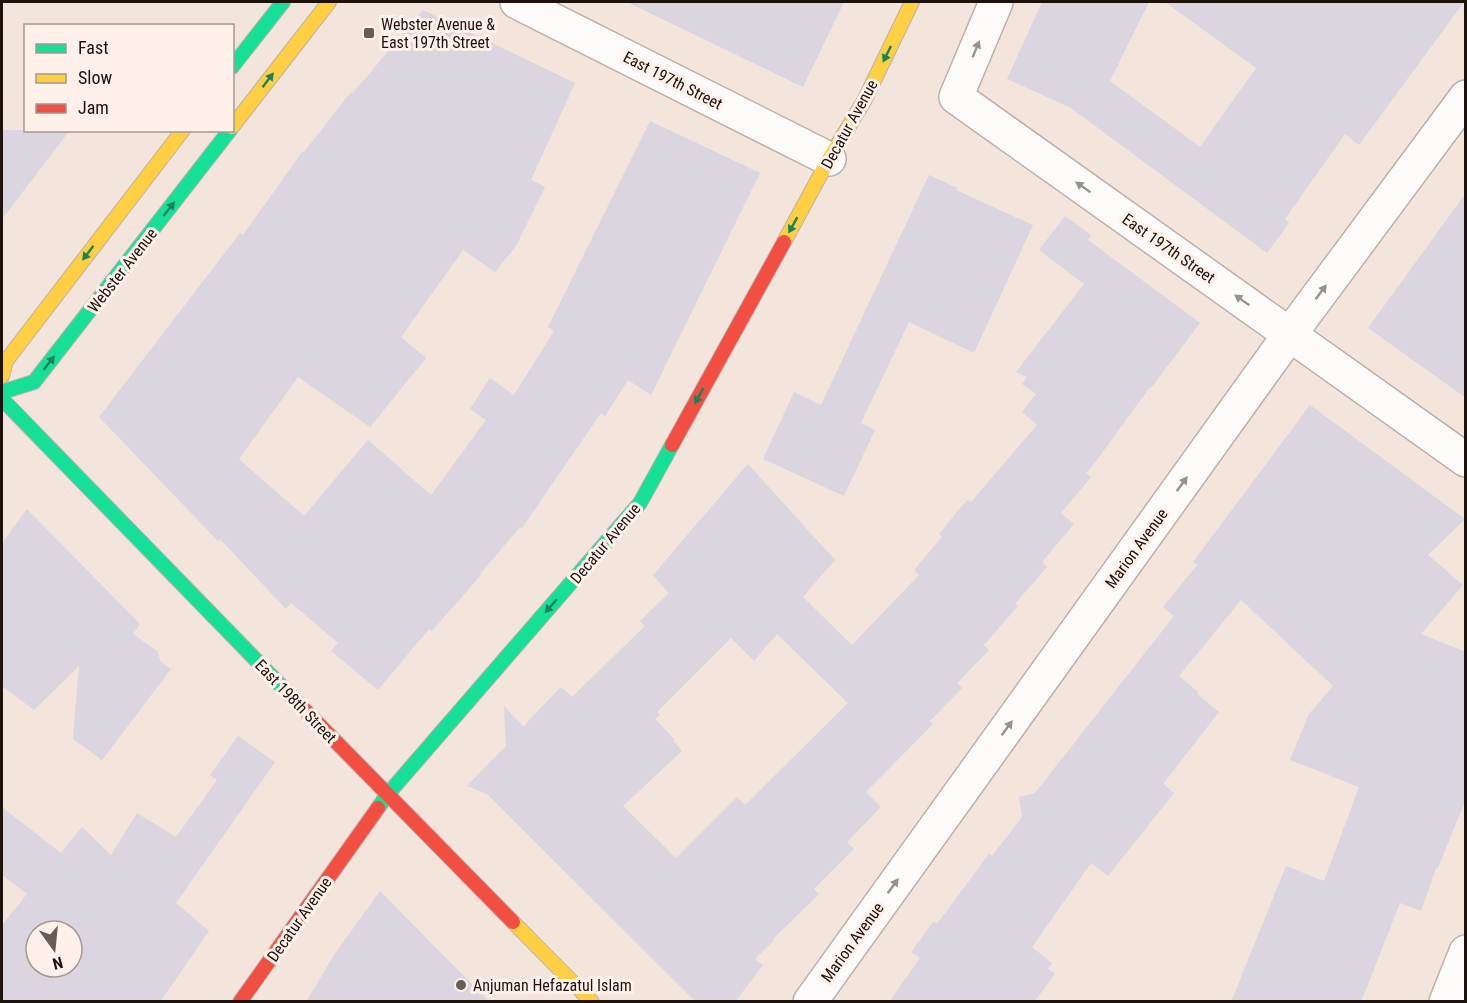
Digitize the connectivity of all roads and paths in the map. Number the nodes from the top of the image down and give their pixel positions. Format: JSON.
{"nodes":[{"id":1,"x":283,"y":2,"type":"edge"},
{"id":2,"x":328,"y":2,"type":"edge"},
{"id":3,"x":517,"y":2,"type":"edge"},
{"id":4,"x":912,"y":2,"type":"edge"},
{"id":5,"x":996,"y":2,"type":"edge"},
{"id":6,"x":234,"y":64,"type":"edge"},
{"id":7,"x":1466,"y":97,"type":"edge"},
{"id":8,"x":234,"y":124,"type":"edge"},
{"id":9,"x":181,"y":132,"type":"edge"},
{"id":10,"x":228,"y":132,"type":"edge"},
{"id":11,"x":829,"y":159,"type":"junction"},
{"id":12,"x":1290,"y":334,"type":"junction"},
{"id":13,"x":2,"y":376,"type":"edge"},
{"id":14,"x":2,"y":392,"type":"edge"},
{"id":15,"x":2,"y":399,"type":"edge"},
{"id":16,"x":1466,"y":460,"type":"edge"},
{"id":17,"x":387,"y":795,"type":"junction"},
{"id":18,"x":1466,"y":952,"type":"edge"},
{"id":19,"x":240,"y":1002,"type":"edge"},
{"id":20,"x":592,"y":1002,"type":"edge"},
{"id":21,"x":810,"y":1002,"type":"edge"},
{"id":22,"x":1446,"y":1002,"type":"edge"}],
"edges":[{"from":1,"to":6,"type":"street"},
{"from":8,"to":2,"type":"street","one_way":true},
{"from":3,"to":11,"type":"street","name":"East 197th Street"},
{"from":4,"to":11,"type":"street","name":"Decatur Avenue","one_way":true},
{"from":12,"to":5,"type":"street","name":"East 197th Street","one_way":true},
{"from":12,"to":7,"type":"street","name":"Marion Avenue","one_way":true},
{"from":9,"to":13,"type":"street","one_way":true},
{"from":14,"to":10,"type":"street","name":"Webster Avenue","one_way":true},
{"from":11,"to":17,"type":"street","name":"Decatur Avenue","one_way":true},
{"from":12,"to":16,"type":"street","name":"East 197th Street"},
{"from":21,"to":12,"type":"street","name":"Marion Avenue","one_way":true},
{"from":15,"to":17,"type":"street","name":"East 198th Street"},
{"from":17,"to":19,"type":"street","name":"Decatur Avenue"},
{"from":17,"to":20,"type":"street","name":"East 198th Street"},
{"from":18,"to":22,"type":"street"}]}
